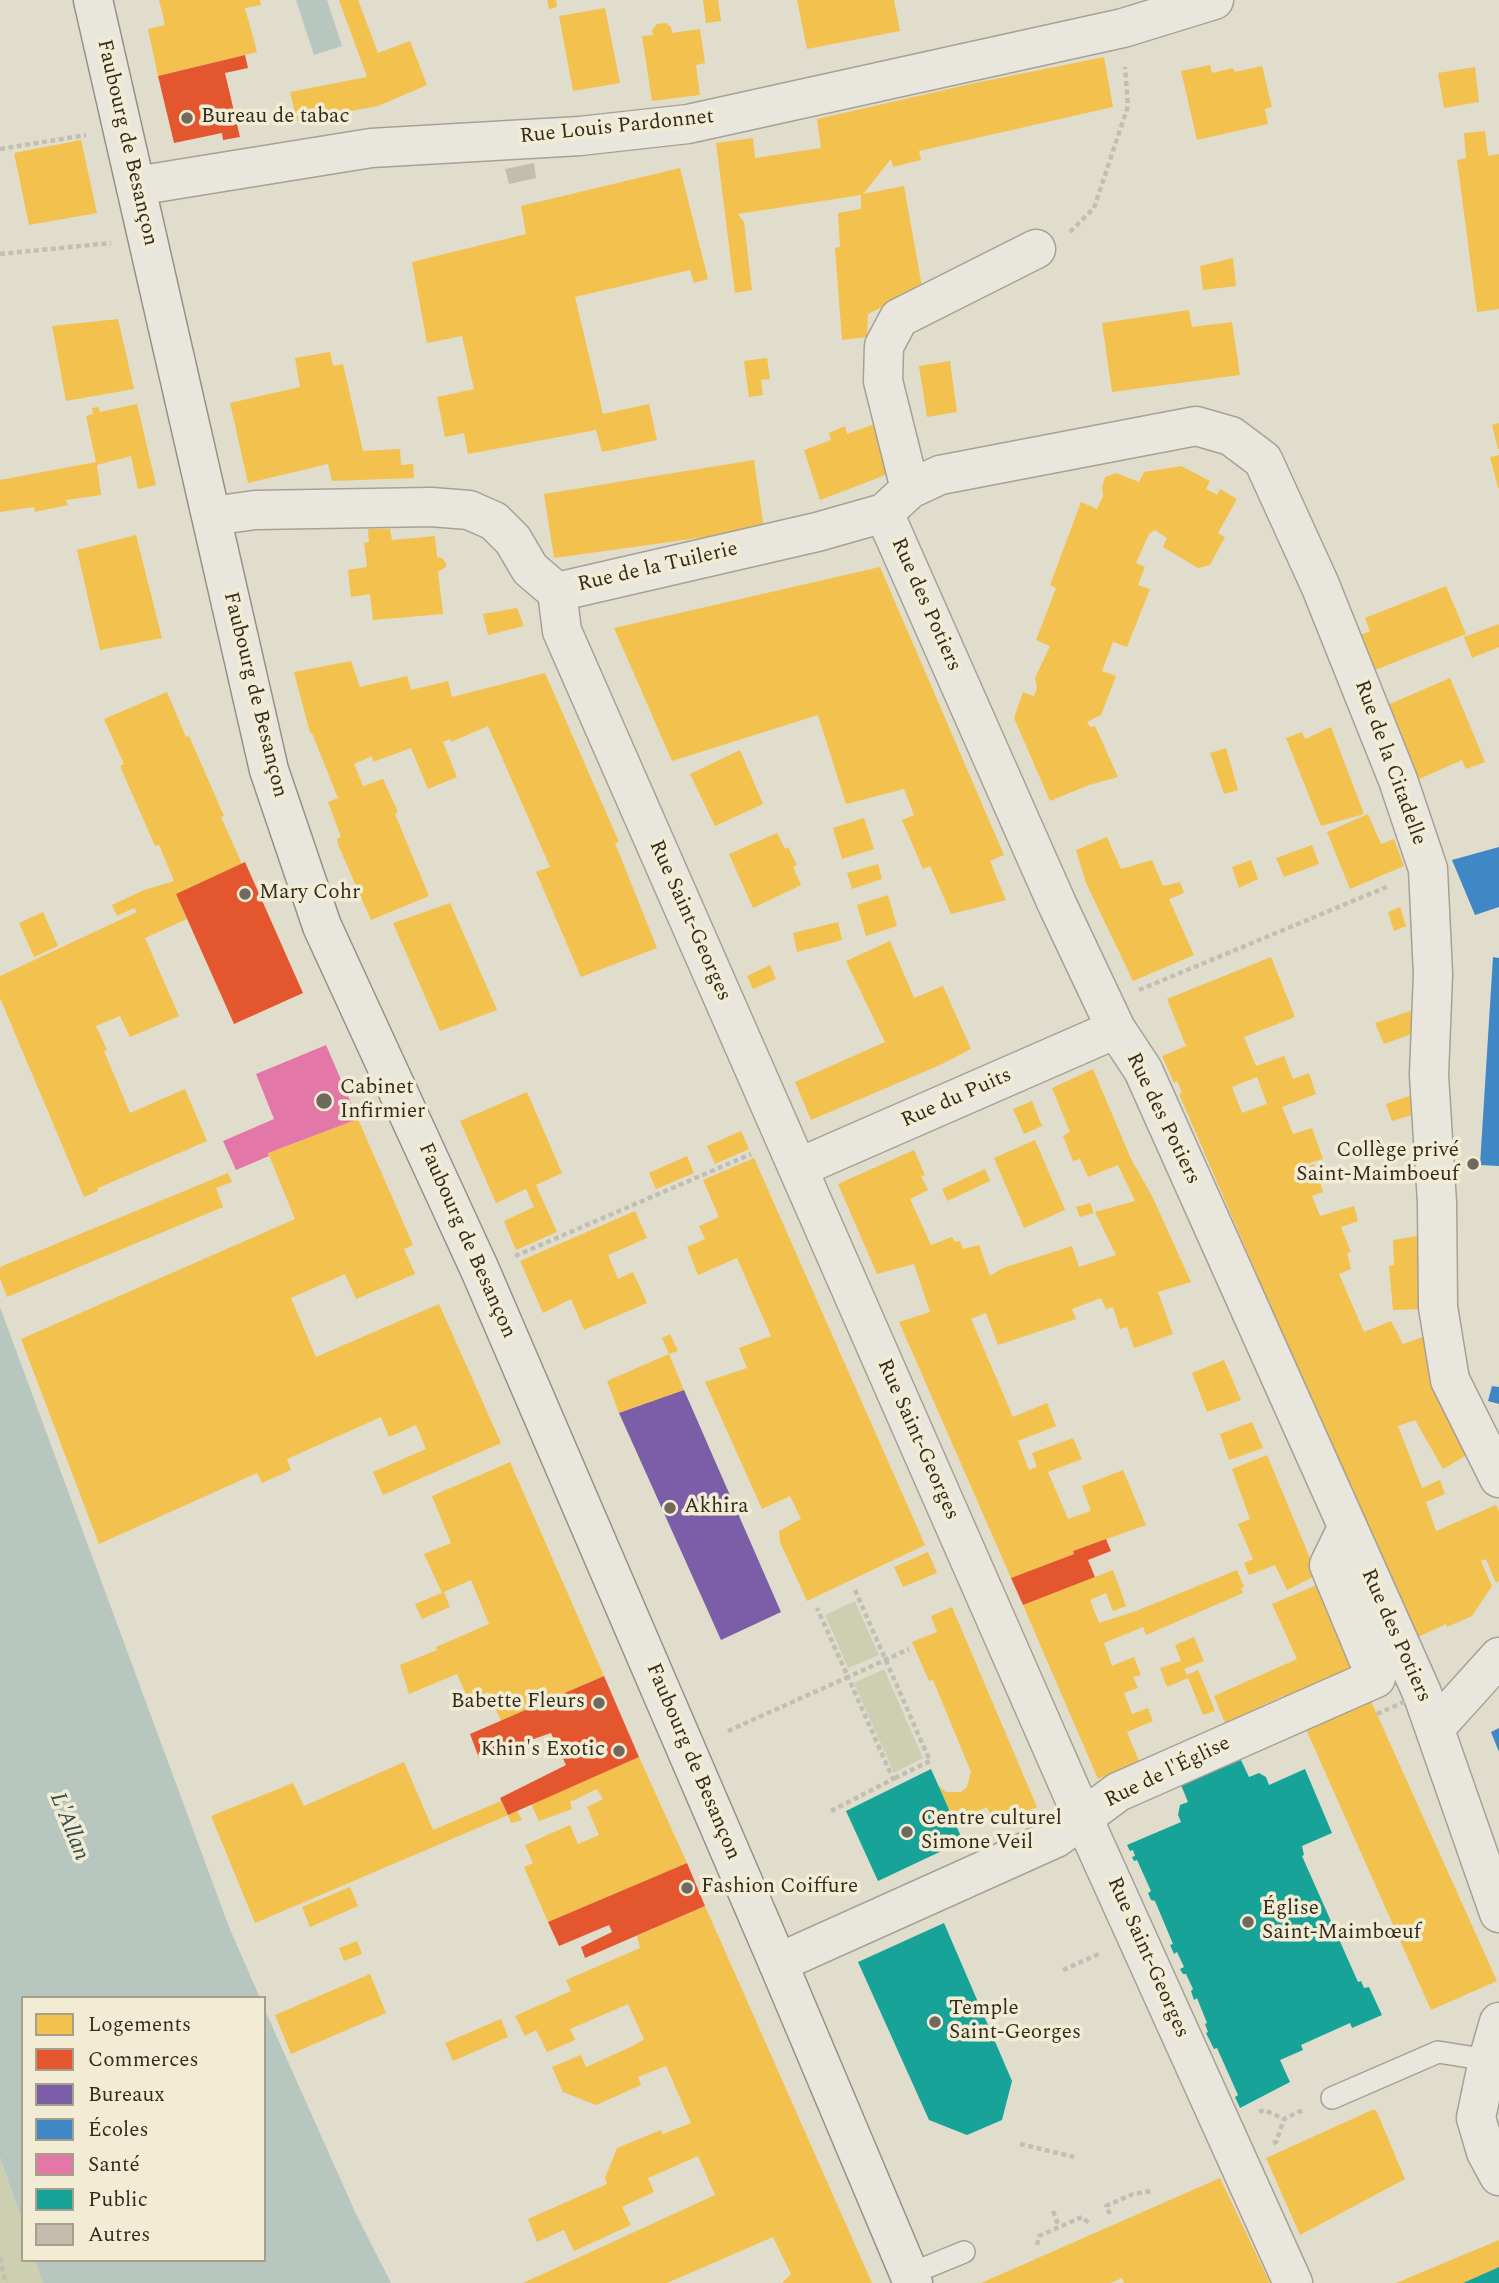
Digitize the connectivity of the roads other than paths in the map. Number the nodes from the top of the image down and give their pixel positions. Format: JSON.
{"nodes":[{"id":1,"x":93,"y":0,"type":"edge"},
{"id":2,"x":1214,"y":0,"type":"edge"},
{"id":3,"x":136,"y":186,"type":"junction"},
{"id":4,"x":1036,"y":249,"type":"road end"},
{"id":5,"x":897,"y":501,"type":"junction"},
{"id":6,"x":212,"y":516,"type":"junction"},
{"id":7,"x":557,"y":592,"type":"junction"},
{"id":8,"x":1110,"y":1017,"type":"junction"},
{"id":9,"x":791,"y":1154,"type":"junction"},
{"id":10,"x":1490,"y":1437,"type":"edge"},
{"id":11,"x":1499,"y":1478,"type":"edge"},
{"id":12,"x":1347,"y":1528,"type":"junction"},
{"id":13,"x":1499,"y":1657,"type":"edge"},
{"id":14,"x":1435,"y":1728,"type":"junction"},
{"id":15,"x":1083,"y":1818,"type":"junction"},
{"id":16,"x":1499,"y":1913,"type":"edge"},
{"id":17,"x":778,"y":1963,"type":"junction"},
{"id":18,"x":1499,"y":2022,"type":"edge"},
{"id":19,"x":1488,"y":2060,"type":"junction"},
{"id":20,"x":1332,"y":2098,"type":"road end"},
{"id":21,"x":1499,"y":2176,"type":"edge"},
{"id":22,"x":964,"y":2252,"type":"dead end"},
{"id":23,"x":908,"y":2280,"type":"edge"},
{"id":24,"x":1293,"y":2283,"type":"edge"}],
"edges":[{"from":1,"to":3,"type":"street","name":"Faubourg de Besançon"},
{"from":2,"to":3,"type":"street","name":"Rue Louis Pardonnet"},
{"from":3,"to":6,"type":"street","name":"Faubourg de Besançon"},
{"from":4,"to":5,"type":"street","name":"Rue des Potiers"},
{"from":5,"to":7,"type":"street","name":"Rue de la Tuilerie"},
{"from":5,"to":8,"type":"street","name":"Rue des Potiers"},
{"from":5,"to":10,"type":"street","name":"Rue de la Citadelle"},
{"from":6,"to":7,"type":"street","name":"Rue de la Tuilerie"},
{"from":6,"to":17,"type":"street","name":"Faubourg de Besançon"},
{"from":7,"to":9,"type":"street","name":"Rue Saint-Georges"},
{"from":8,"to":9,"type":"street","name":"Rue du Puits"},
{"from":8,"to":12,"type":"street","name":"Rue des Potiers"},
{"from":9,"to":15,"type":"street","name":"Rue Saint-Georges"},
{"from":10,"to":11,"type":"street","name":"Rue de la Citadelle"},
{"from":12,"to":14,"type":"street","name":"Rue des Potiers"},
{"from":12,"to":15,"type":"street","name":"Rue de l'Église"},
{"from":13,"to":14,"type":"street"},
{"from":14,"to":16,"type":"street","name":"Rue des Potiers"},
{"from":15,"to":17,"type":"street","name":"Rue de l'Église"},
{"from":15,"to":24,"type":"street","name":"Rue Saint-Georges"},
{"from":17,"to":23,"type":"street","name":"Faubourg de Besançon"},
{"from":18,"to":19,"type":"street"},
{"from":19,"to":20,"type":"lane"},
{"from":19,"to":21,"type":"street"},
{"from":22,"to":23,"type":"lane"}]}
